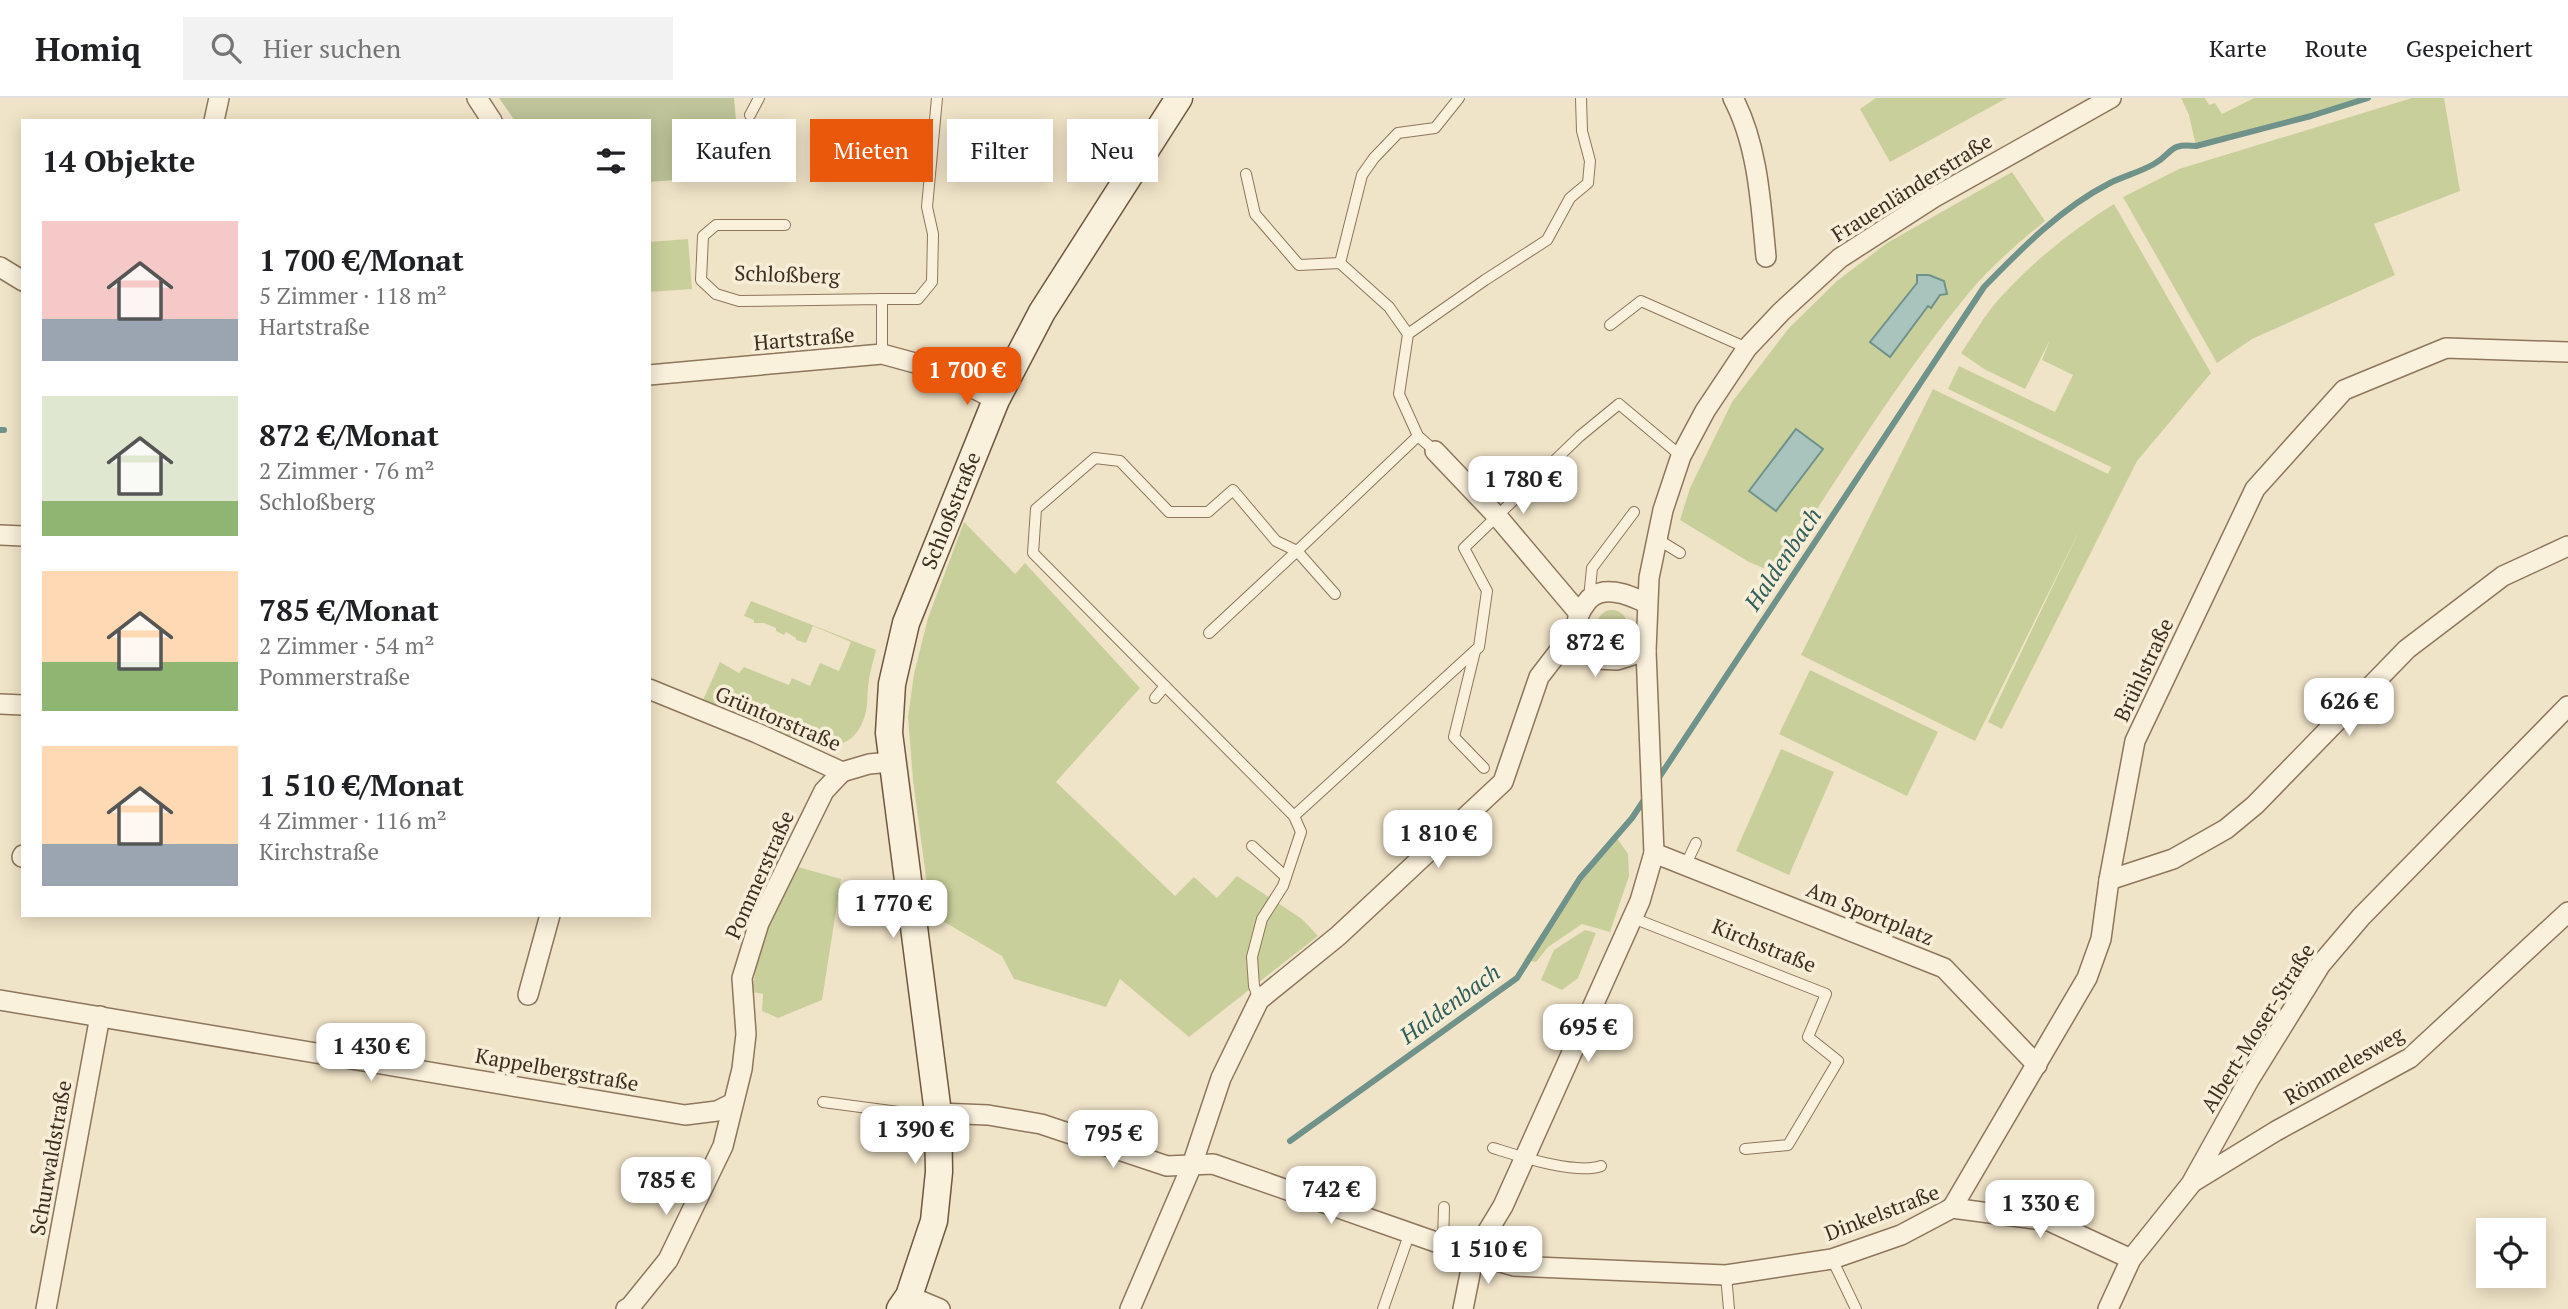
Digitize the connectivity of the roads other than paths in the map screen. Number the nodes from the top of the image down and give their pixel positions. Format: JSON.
{"nodes":[{"id":1,"x":219,"y":98,"type":"edge"},
{"id":2,"x":477,"y":98,"type":"edge"},
{"id":3,"x":759,"y":98,"type":"edge"},
{"id":4,"x":937,"y":98,"type":"edge"},
{"id":5,"x":1179,"y":98,"type":"edge"},
{"id":6,"x":1459,"y":98,"type":"edge"},
{"id":7,"x":1581,"y":98,"type":"edge"},
{"id":8,"x":1733,"y":98,"type":"edge"},
{"id":9,"x":2111,"y":98,"type":"edge"},
{"id":10,"x":750,"y":115,"type":"dead end"},
{"id":11,"x":214,"y":119,"type":"edge"},
{"id":12,"x":491,"y":119,"type":"edge"},
{"id":13,"x":1246,"y":174,"type":"dead end"},
{"id":14,"x":785,"y":225,"type":"dead end"},
{"id":15,"x":1766,"y":257,"type":"dead end"},
{"id":16,"x":1340,"y":263,"type":"junction"},
{"id":17,"x":0,"y":267,"type":"edge"},
{"id":18,"x":21,"y":280,"type":"edge"},
{"id":19,"x":881,"y":299,"type":"junction"},
{"id":20,"x":1610,"y":325,"type":"dead end"},
{"id":21,"x":1408,"y":334,"type":"junction"},
{"id":22,"x":1747,"y":348,"type":"junction"},
{"id":23,"x":2568,"y":352,"type":"edge"},
{"id":24,"x":882,"y":354,"type":"junction"},
{"id":25,"x":651,"y":375,"type":"edge"},
{"id":26,"x":996,"y":400,"type":"junction"},
{"id":27,"x":1418,"y":436,"type":"junction"},
{"id":28,"x":1435,"y":451,"type":"joint"},
{"id":29,"x":1681,"y":456,"type":"junction"},
{"id":30,"x":1634,"y":512,"type":"dead end"},
{"id":31,"x":1497,"y":516,"type":"junction"},
{"id":32,"x":0,"y":535,"type":"edge"},
{"id":33,"x":21,"y":536,"type":"edge"},
{"id":34,"x":1656,"y":539,"type":"junction"},
{"id":35,"x":2568,"y":546,"type":"edge"},
{"id":36,"x":1297,"y":551,"type":"junction"},
{"id":37,"x":1680,"y":553,"type":"dead end"},
{"id":38,"x":1335,"y":594,"type":"dead end"},
{"id":39,"x":1647,"y":603,"type":"junction"},
{"id":40,"x":1581,"y":613,"type":"junction"},
{"id":41,"x":1209,"y":633,"type":"dead end"},
{"id":42,"x":1475,"y":651,"type":"junction"},
{"id":43,"x":1646,"y":651,"type":"junction"},
{"id":44,"x":1165,"y":686,"type":"junction"},
{"id":45,"x":651,"y":690,"type":"edge"},
{"id":46,"x":1155,"y":698,"type":"dead end"},
{"id":47,"x":0,"y":704,"type":"edge"},
{"id":48,"x":21,"y":705,"type":"edge"},
{"id":49,"x":2568,"y":706,"type":"edge"},
{"id":50,"x":891,"y":762,"type":"junction"},
{"id":51,"x":1484,"y":768,"type":"dead end"},
{"id":52,"x":842,"y":772,"type":"junction"},
{"id":53,"x":1294,"y":816,"type":"junction"},
{"id":54,"x":1696,"y":843,"type":"dead end"},
{"id":55,"x":1252,"y":846,"type":"dead end"},
{"id":56,"x":1654,"y":853,"type":"junction"},
{"id":57,"x":1685,"y":866,"type":"junction"},
{"id":58,"x":1286,"y":877,"type":"junction"},
{"id":59,"x":2109,"y":880,"type":"junction"},
{"id":60,"x":2568,"y":912,"type":"edge"},
{"id":61,"x":549,"y":917,"type":"edge"},
{"id":62,"x":1633,"y":918,"type":"junction"},
{"id":63,"x":528,"y":996,"type":"dead end"},
{"id":64,"x":0,"y":1000,"type":"edge"},
{"id":65,"x":1259,"y":1000,"type":"junction"},
{"id":66,"x":100,"y":1016,"type":"junction"},
{"id":67,"x":2037,"y":1065,"type":"junction"},
{"id":68,"x":823,"y":1102,"type":"dead end"},
{"id":69,"x":733,"y":1103,"type":"junction"},
{"id":70,"x":938,"y":1113,"type":"junction"},
{"id":71,"x":1493,"y":1149,"type":"dead end"},
{"id":72,"x":1745,"y":1149,"type":"dead end"},
{"id":73,"x":1525,"y":1158,"type":"junction"},
{"id":74,"x":1192,"y":1165,"type":"junction"},
{"id":75,"x":1601,"y":1166,"type":"dead end"},
{"id":76,"x":2191,"y":1184,"type":"junction"},
{"id":77,"x":1444,"y":1207,"type":"dead end"},
{"id":78,"x":1952,"y":1208,"type":"junction"},
{"id":79,"x":1410,"y":1232,"type":"junction"},
{"id":80,"x":1443,"y":1244,"type":"junction"},
{"id":81,"x":1474,"y":1254,"type":"junction"},
{"id":82,"x":1832,"y":1259,"type":"junction"},
{"id":83,"x":2131,"y":1259,"type":"junction"},
{"id":84,"x":1726,"y":1275,"type":"junction"},
{"id":85,"x":904,"y":1303,"type":"edge"},
{"id":86,"x":46,"y":1309,"type":"edge"},
{"id":87,"x":626,"y":1309,"type":"edge"},
{"id":88,"x":940,"y":1309,"type":"edge"},
{"id":89,"x":1130,"y":1309,"type":"edge"},
{"id":90,"x":1383,"y":1309,"type":"edge"},
{"id":91,"x":1463,"y":1309,"type":"edge"},
{"id":92,"x":1729,"y":1309,"type":"edge"},
{"id":93,"x":1856,"y":1309,"type":"edge"},
{"id":94,"x":2108,"y":1309,"type":"edge"}],
"edges":[{"from":1,"to":11,"type":"street"},
{"from":2,"to":12,"type":"street"},
{"from":3,"to":10,"type":"lane"},
{"from":4,"to":19,"type":"lane","name":"Schloßberg"},
{"from":5,"to":26,"type":"main road","name":"Schloßstraße"},
{"from":6,"to":16,"type":"lane"},
{"from":7,"to":21,"type":"lane"},
{"from":8,"to":15,"type":"street"},
{"from":9,"to":22,"type":"street","name":"Frauenländerstraße"},
{"from":13,"to":16,"type":"lane"},
{"from":14,"to":19,"type":"lane","name":"Schloßberg"},
{"from":16,"to":21,"type":"lane"},
{"from":17,"to":18,"type":"street"},
{"from":19,"to":24,"type":"lane"},
{"from":20,"to":22,"type":"lane"},
{"from":21,"to":27,"type":"lane"},
{"from":22,"to":29,"type":"street","name":"Frauenländerstraße"},
{"from":23,"to":59,"type":"street","name":"Brühlstraße"},
{"from":24,"to":25,"type":"street","name":"Hartstraße"},
{"from":24,"to":26,"type":"street","name":"Hartstraße"},
{"from":26,"to":50,"type":"main road","name":"Schloßstraße"},
{"from":27,"to":28,"type":"lane"},
{"from":27,"to":36,"type":"lane"},
{"from":28,"to":31,"type":"street"},
{"from":29,"to":31,"type":"lane"},
{"from":29,"to":34,"type":"street","name":"Frauenländerstraße"},
{"from":30,"to":40,"type":"lane"},
{"from":31,"to":40,"type":"street"},
{"from":31,"to":42,"type":"lane"},
{"from":32,"to":33,"type":"street"},
{"from":34,"to":37,"type":"lane"},
{"from":34,"to":39,"type":"street","name":"Frauenländerstraße"},
{"from":35,"to":59,"type":"street"},
{"from":36,"to":38,"type":"lane"},
{"from":36,"to":41,"type":"lane"},
{"from":36,"to":44,"type":"lane"},
{"from":39,"to":40,"type":"street"},
{"from":39,"to":43,"type":"street","name":"Frauenländerstraße"},
{"from":40,"to":43,"type":"street"},
{"from":40,"to":65,"type":"street"},
{"from":42,"to":51,"type":"lane"},
{"from":42,"to":53,"type":"lane"},
{"from":43,"to":56,"type":"street"},
{"from":44,"to":46,"type":"lane"},
{"from":44,"to":53,"type":"lane"},
{"from":45,"to":52,"type":"street","name":"Grüntorstraße"},
{"from":47,"to":48,"type":"street"},
{"from":49,"to":76,"type":"street","name":"Albert-Moser-Straße"},
{"from":50,"to":52,"type":"street","name":"Grüntorstraße"},
{"from":50,"to":70,"type":"main road","name":"Schloßstraße"},
{"from":52,"to":69,"type":"street","name":"Pommerstraße"},
{"from":53,"to":58,"type":"lane"},
{"from":54,"to":57,"type":"lane"},
{"from":55,"to":58,"type":"lane"},
{"from":56,"to":57,"type":"street","name":"Am Sportplatz"},
{"from":56,"to":62,"type":"street"},
{"from":57,"to":67,"type":"street","name":"Am Sportplatz"},
{"from":58,"to":65,"type":"lane"},
{"from":59,"to":67,"type":"street","name":"Brühlstraße"},
{"from":60,"to":76,"type":"street","name":"Römmelesweg"},
{"from":61,"to":63,"type":"street"},
{"from":62,"to":72,"type":"lane","name":"Kirchstraße"},
{"from":62,"to":73,"type":"street"},
{"from":64,"to":66,"type":"street","name":"Kappelbergstraße"},
{"from":65,"to":74,"type":"street"},
{"from":66,"to":69,"type":"street","name":"Kappelbergstraße"},
{"from":66,"to":86,"type":"street","name":"Schurwaldstraße"},
{"from":67,"to":78,"type":"street","name":"Brühlstraße"},
{"from":68,"to":70,"type":"lane"},
{"from":69,"to":87,"type":"street","name":"Pommerstraße"},
{"from":70,"to":74,"type":"street","name":"Dinkelstraße"},
{"from":70,"to":85,"type":"main road","name":"Schloßstraße"},
{"from":71,"to":73,"type":"lane"},
{"from":73,"to":75,"type":"lane"},
{"from":73,"to":81,"type":"street"},
{"from":74,"to":79,"type":"street","name":"Dinkelstraße"},
{"from":74,"to":89,"type":"street"},
{"from":76,"to":83,"type":"street","name":"Albert-Moser-Straße"},
{"from":77,"to":80,"type":"lane"},
{"from":78,"to":82,"type":"street","name":"Dinkelstraße"},
{"from":78,"to":83,"type":"street","name":"Dinkelstraße"},
{"from":79,"to":80,"type":"street","name":"Dinkelstraße"},
{"from":79,"to":90,"type":"lane"},
{"from":80,"to":81,"type":"street","name":"Dinkelstraße"},
{"from":81,"to":84,"type":"street","name":"Dinkelstraße"},
{"from":81,"to":91,"type":"street"},
{"from":82,"to":84,"type":"street","name":"Dinkelstraße"},
{"from":82,"to":93,"type":"lane"},
{"from":83,"to":94,"type":"street","name":"Albert-Moser-Straße"},
{"from":84,"to":92,"type":"lane"},
{"from":85,"to":88,"type":"street"}]}
